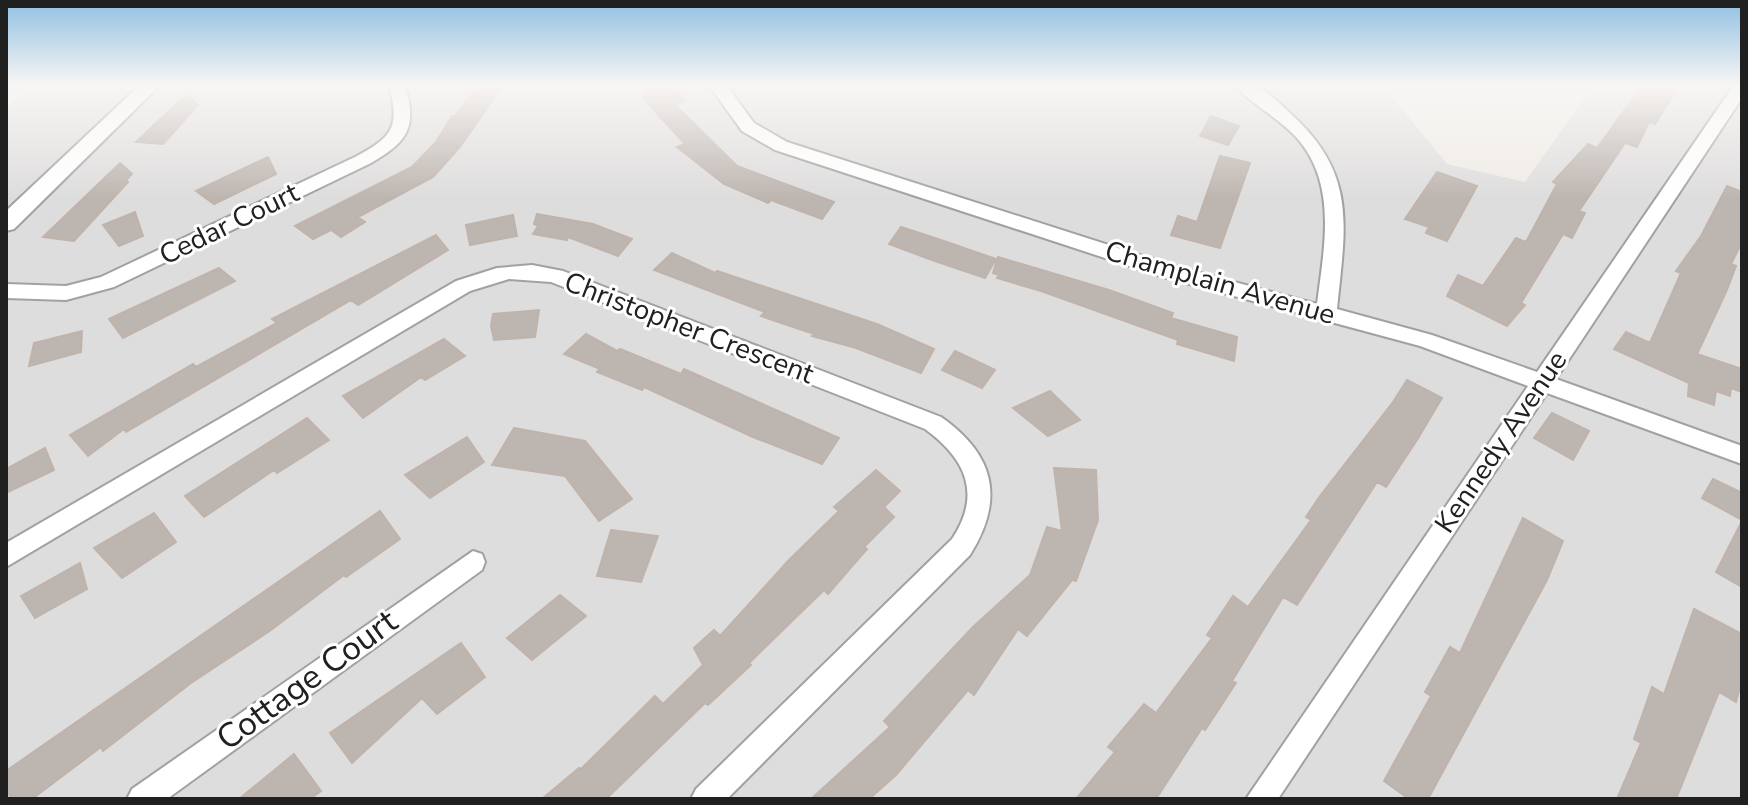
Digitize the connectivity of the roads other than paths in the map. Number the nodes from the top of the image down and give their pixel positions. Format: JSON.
{"nodes":[{"id":1,"x":112,"y":123,"type":"edge"},
{"id":2,"x":403,"y":123,"type":"edge"},
{"id":3,"x":745,"y":123,"type":"edge"},
{"id":4,"x":1291,"y":123,"type":"edge"},
{"id":5,"x":1717,"y":123,"type":"edge"},
{"id":6,"x":6,"y":224,"type":"edge"},
{"id":7,"x":6,"y":291,"type":"edge"},
{"id":8,"x":1326,"y":313,"type":"junction"},
{"id":9,"x":1543,"y":381,"type":"junction"},
{"id":10,"x":1742,"y":455,"type":"edge"},
{"id":11,"x":6,"y":556,"type":"edge"},
{"id":12,"x":473,"y":562,"type":"dead end"},
{"id":13,"x":142,"y":799,"type":"edge"},
{"id":14,"x":706,"y":799,"type":"edge"},
{"id":15,"x":1261,"y":799,"type":"edge"}],
"edges":[{"from":1,"to":6,"type":"street"},
{"from":2,"to":7,"type":"street","name":"Cedar Court"},
{"from":3,"to":8,"type":"street","name":"Champlain Avenue"},
{"from":4,"to":8,"type":"street"},
{"from":5,"to":9,"type":"street","name":"Kennedy Avenue"},
{"from":8,"to":9,"type":"street","name":"Champlain Avenue"},
{"from":9,"to":10,"type":"street","name":"Champlain Avenue"},
{"from":9,"to":15,"type":"street","name":"Kennedy Avenue"},
{"from":11,"to":14,"type":"street","name":"Christopher Crescent"},
{"from":12,"to":13,"type":"street","name":"Cottage Court"}]}
